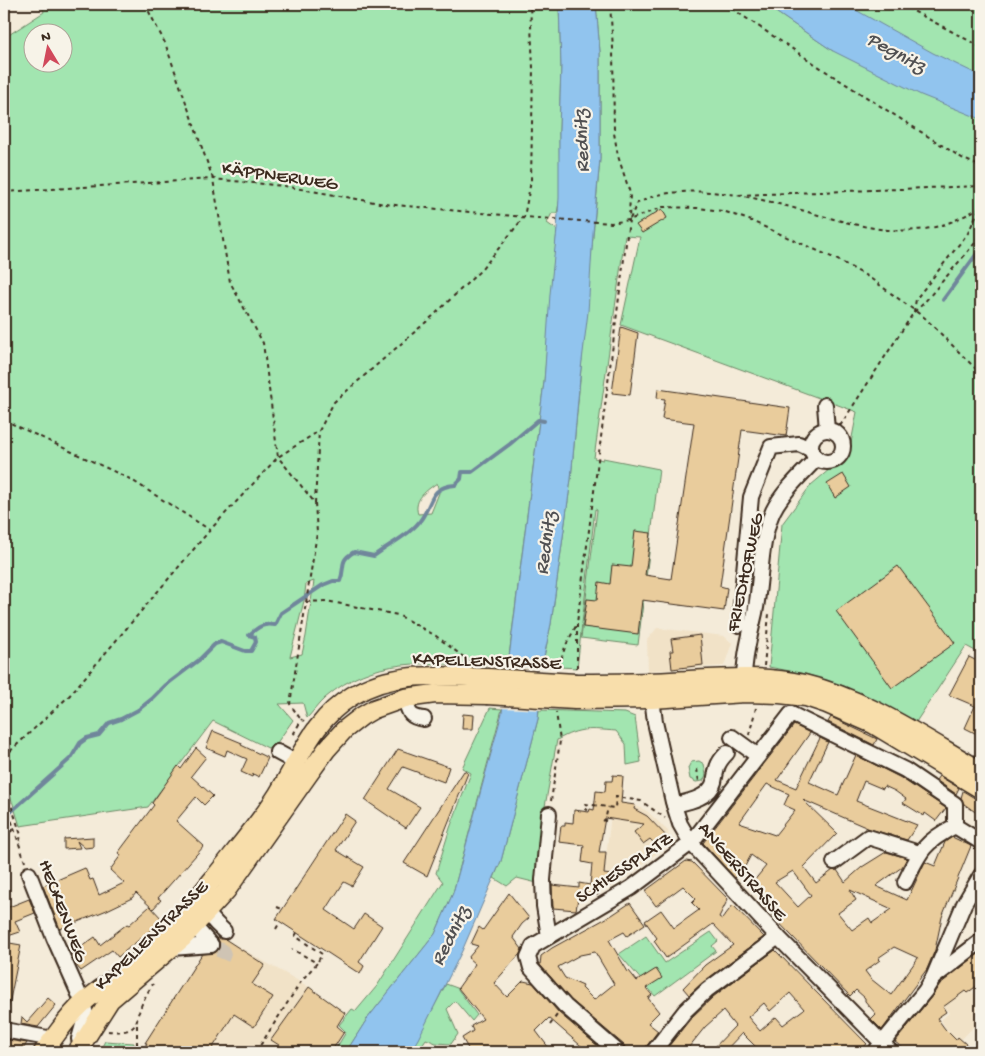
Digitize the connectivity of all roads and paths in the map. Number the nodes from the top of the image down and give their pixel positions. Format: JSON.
{"nodes":[{"id":1,"x":7,"y":4,"type":"edge"},
{"id":2,"x":145,"y":4,"type":"edge"},
{"id":3,"x":530,"y":4,"type":"edge"},
{"id":4,"x":610,"y":4,"type":"edge"},
{"id":5,"x":725,"y":4,"type":"edge"},
{"id":6,"x":900,"y":4,"type":"edge"},
{"id":7,"x":4,"y":14,"type":"edge"},
{"id":8,"x":981,"y":47,"type":"edge"},
{"id":9,"x":981,"y":167,"type":"edge"},
{"id":10,"x":213,"y":179,"type":"junction"},
{"id":11,"x":981,"y":186,"type":"edge"},
{"id":12,"x":4,"y":192,"type":"edge"},
{"id":13,"x":735,"y":195,"type":"junction"},
{"id":14,"x":980,"y":206,"type":"edge"},
{"id":15,"x":524,"y":218,"type":"junction"},
{"id":16,"x":629,"y":220,"type":"junction"},
{"id":17,"x":981,"y":231,"type":"edge"},
{"id":18,"x":914,"y":312,"type":"junction"},
{"id":19,"x":981,"y":374,"type":"edge"},
{"id":20,"x":825,"y":405,"type":"dead end"},
{"id":21,"x":4,"y":420,"type":"edge"},
{"id":22,"x":319,"y":431,"type":"junction"},
{"id":23,"x":831,"y":431,"type":"junction"},
{"id":24,"x":814,"y":454,"type":"junction"},
{"id":25,"x":278,"y":457,"type":"junction"},
{"id":26,"x":315,"y":503,"type":"junction"},
{"id":27,"x":210,"y":530,"type":"junction"},
{"id":28,"x":748,"y":537,"type":"junction"},
{"id":29,"x":765,"y":539,"type":"junction"},
{"id":30,"x":306,"y":602,"type":"junction"},
{"id":31,"x":755,"y":612,"type":"junction"},
{"id":32,"x":577,"y":623,"type":"junction"},
{"id":33,"x":738,"y":625,"type":"dead end"},
{"id":34,"x":472,"y":664,"type":"dead end"},
{"id":35,"x":763,"y":668,"type":"dead end"},
{"id":36,"x":558,"y":669,"type":"dead end"},
{"id":37,"x":576,"y":686,"type":"junction"},
{"id":38,"x":488,"y":687,"type":"junction"},
{"id":39,"x":652,"y":691,"type":"junction"},
{"id":40,"x":749,"y":692,"type":"junction"},
{"id":41,"x":405,"y":698,"type":"junction"},
{"id":42,"x":556,"y":712,"type":"dead end"},
{"id":43,"x":424,"y":719,"type":"dead end"},
{"id":44,"x":309,"y":724,"type":"junction"},
{"id":45,"x":299,"y":737,"type":"dead end"},
{"id":46,"x":732,"y":737,"type":"dead end"},
{"id":47,"x":746,"y":747,"type":"junction"},
{"id":48,"x":277,"y":752,"type":"dead end"},
{"id":49,"x":726,"y":753,"type":"dead end"},
{"id":50,"x":758,"y":756,"type":"junction"},
{"id":51,"x":4,"y":757,"type":"edge"},
{"id":52,"x":294,"y":765,"type":"junction"},
{"id":53,"x":980,"y":780,"type":"edge"},
{"id":54,"x":4,"y":784,"type":"edge"},
{"id":55,"x":638,"y":796,"type":"dead end"},
{"id":56,"x":643,"y":797,"type":"dead end"},
{"id":57,"x":4,"y":798,"type":"edge"},
{"id":58,"x":640,"y":800,"type":"junction"},
{"id":59,"x":674,"y":805,"type":"junction"},
{"id":60,"x":608,"y":807,"type":"junction"},
{"id":61,"x":588,"y":810,"type":"dead end"},
{"id":62,"x":549,"y":814,"type":"joint"},
{"id":63,"x":603,"y":820,"type":"dead end"},
{"id":64,"x":680,"y":824,"type":"junction"},
{"id":65,"x":956,"y":826,"type":"junction"},
{"id":66,"x":14,"y":829,"type":"junction"},
{"id":67,"x":4,"y":837,"type":"edge"},
{"id":68,"x":981,"y":842,"type":"edge"},
{"id":69,"x":691,"y":843,"type":"junction"},
{"id":70,"x":19,"y":844,"type":"junction"},
{"id":71,"x":919,"y":853,"type":"junction"},
{"id":72,"x":834,"y":862,"type":"dead end"},
{"id":73,"x":30,"y":874,"type":"joint"},
{"id":74,"x":981,"y":875,"type":"edge"},
{"id":75,"x":905,"y":882,"type":"dead end"},
{"id":76,"x":277,"y":907,"type":"dead end"},
{"id":77,"x":282,"y":909,"type":"dead end"},
{"id":78,"x":280,"y":922,"type":"dead end"},
{"id":79,"x":205,"y":929,"type":"junction"},
{"id":80,"x":276,"y":929,"type":"dead end"},
{"id":81,"x":297,"y":933,"type":"dead end"},
{"id":82,"x":549,"y":936,"type":"junction"},
{"id":83,"x":778,"y":937,"type":"junction"},
{"id":84,"x":981,"y":941,"type":"edge"},
{"id":85,"x":172,"y":948,"type":"junction"},
{"id":86,"x":292,"y":948,"type":"dead end"},
{"id":87,"x":317,"y":963,"type":"junction"},
{"id":88,"x":933,"y":978,"type":"junction"},
{"id":89,"x":154,"y":982,"type":"dead end"},
{"id":90,"x":83,"y":1003,"type":"junction"},
{"id":91,"x":137,"y":1023,"type":"junction"},
{"id":92,"x":4,"y":1030,"type":"edge"},
{"id":93,"x":103,"y":1030,"type":"dead end"},
{"id":94,"x":48,"y":1048,"type":"edge"},
{"id":95,"x":79,"y":1048,"type":"edge"},
{"id":96,"x":883,"y":1049,"type":"edge"},
{"id":97,"x":137,"y":1052,"type":"edge"},
{"id":98,"x":256,"y":1052,"type":"edge"},
{"id":99,"x":618,"y":1052,"type":"edge"},
{"id":100,"x":653,"y":1052,"type":"edge"}],
"edges":[{"from":1,"to":7,"type":"path"},
{"from":2,"to":10,"type":"path"},
{"from":3,"to":15,"type":"path"},
{"from":4,"to":16,"type":"path"},
{"from":5,"to":9,"type":"path"},
{"from":6,"to":8,"type":"path"},
{"from":10,"to":12,"type":"path","name":"KÄPPNERWEG"},
{"from":10,"to":15,"type":"path","name":"KÄPPNERWEG"},
{"from":10,"to":25,"type":"path"},
{"from":11,"to":13,"type":"path"},
{"from":13,"to":14,"type":"path"},
{"from":13,"to":16,"type":"path"},
{"from":14,"to":18,"type":"path"},
{"from":15,"to":16,"type":"path","name":"KÄPPNERWEG"},
{"from":15,"to":22,"type":"path"},
{"from":16,"to":18,"type":"path","name":"KÄPPNERWEG"},
{"from":16,"to":32,"type":"path"},
{"from":17,"to":18,"type":"path"},
{"from":18,"to":19,"type":"path","name":"KÄPPNERWEG"},
{"from":18,"to":23,"type":"path"},
{"from":20,"to":23,"type":"street"},
{"from":21,"to":27,"type":"path"},
{"from":22,"to":25,"type":"path"},
{"from":22,"to":26,"type":"path"},
{"from":23,"to":24,"type":"street","name":"FRIEDHOFWEG"},
{"from":23,"to":24,"type":"street"},
{"from":24,"to":28,"type":"street"},
{"from":24,"to":29,"type":"street","name":"FRIEDHOFWEG"},
{"from":25,"to":26,"type":"path"},
{"from":25,"to":27,"type":"path"},
{"from":26,"to":30,"type":"path"},
{"from":27,"to":51,"type":"path"},
{"from":28,"to":29,"type":"street"},
{"from":28,"to":33,"type":"street"},
{"from":29,"to":31,"type":"street","name":"FRIEDHOFWEG"},
{"from":30,"to":34,"type":"path"},
{"from":30,"to":44,"type":"path"},
{"from":31,"to":35,"type":"path"},
{"from":31,"to":40,"type":"street","name":"FRIEDHOFWEG"},
{"from":32,"to":36,"type":"path"},
{"from":32,"to":37,"type":"path"},
{"from":37,"to":38,"type":"main road","name":"KAPELLENSTRASSE","bridge":true},
{"from":37,"to":39,"type":"main road","name":"KAPELLENSTRASSE"},
{"from":38,"to":41,"type":"main road","name":"KAPELLENSTRASSE"},
{"from":38,"to":44,"type":"main road","name":"KAPELLENSTRASSE"},
{"from":39,"to":40,"type":"main road","name":"KAPELLENSTRASSE"},
{"from":39,"to":59,"type":"street","name":"ANGERSTRASSE"},
{"from":40,"to":47,"type":"path"},
{"from":40,"to":53,"type":"main road","name":"KAPELLENSTRASSE"},
{"from":41,"to":43,"type":"street"},
{"from":41,"to":79,"type":"main road","name":"KAPELLENSTRASSE"},
{"from":42,"to":62,"type":"path"},
{"from":44,"to":45,"type":"path"},
{"from":44,"to":52,"type":"main road","name":"KAPELLENSTRASSE"},
{"from":46,"to":47,"type":"street"},
{"from":47,"to":50,"type":"street"},
{"from":48,"to":52,"type":"street"},
{"from":49,"to":59,"type":"street"},
{"from":50,"to":65,"type":"street","name":"SCHIESSPLATZ"},
{"from":50,"to":69,"type":"street","name":"SCHIESSPLATZ"},
{"from":52,"to":79,"type":"main road","name":"KAPELLENSTRASSE"},
{"from":54,"to":70,"type":"path"},
{"from":55,"to":58,"type":"path"},
{"from":56,"to":58,"type":"path"},
{"from":57,"to":66,"type":"path","name":"HECKENWEG"},
{"from":58,"to":60,"type":"path"},
{"from":58,"to":64,"type":"path"},
{"from":59,"to":64,"type":"street","name":"ANGERSTRASSE"},
{"from":60,"to":61,"type":"path"},
{"from":60,"to":63,"type":"path"},
{"from":62,"to":82,"type":"street"},
{"from":64,"to":69,"type":"street","name":"ANGERSTRASSE"},
{"from":65,"to":68,"type":"street"},
{"from":65,"to":71,"type":"street"},
{"from":66,"to":67,"type":"path"},
{"from":66,"to":70,"type":"path","name":"HECKENWEG"},
{"from":69,"to":82,"type":"street","name":"SCHIESSPLATZ"},
{"from":69,"to":83,"type":"street","name":"ANGERSTRASSE"},
{"from":70,"to":73,"type":"path","name":"HECKENWEG"},
{"from":71,"to":72,"type":"street"},
{"from":71,"to":75,"type":"street"},
{"from":73,"to":90,"type":"street","name":"HECKENWEG"},
{"from":74,"to":88,"type":"street"},
{"from":76,"to":77,"type":"path"},
{"from":78,"to":80,"type":"path"},
{"from":79,"to":85,"type":"main road","name":"KAPELLENSTRASSE"},
{"from":79,"to":85,"type":"street"},
{"from":79,"to":90,"type":"main road","name":"KAPELLENSTRASSE"},
{"from":81,"to":87,"type":"path"},
{"from":82,"to":99,"type":"street","name":"SCHIESSPLATZ"},
{"from":83,"to":96,"type":"street","name":"ANGERSTRASSE"},
{"from":83,"to":100,"type":"street"},
{"from":84,"to":88,"type":"street"},
{"from":85,"to":95,"type":"main road","name":"KAPELLENSTRASSE"},
{"from":86,"to":87,"type":"path"},
{"from":87,"to":98,"type":"path"},
{"from":88,"to":96,"type":"street"},
{"from":89,"to":91,"type":"path"},
{"from":90,"to":94,"type":"main road","name":"KAPELLENSTRASSE"},
{"from":90,"to":95,"type":"street"},
{"from":91,"to":93,"type":"path"},
{"from":91,"to":97,"type":"path"},
{"from":92,"to":94,"type":"street"}]}
